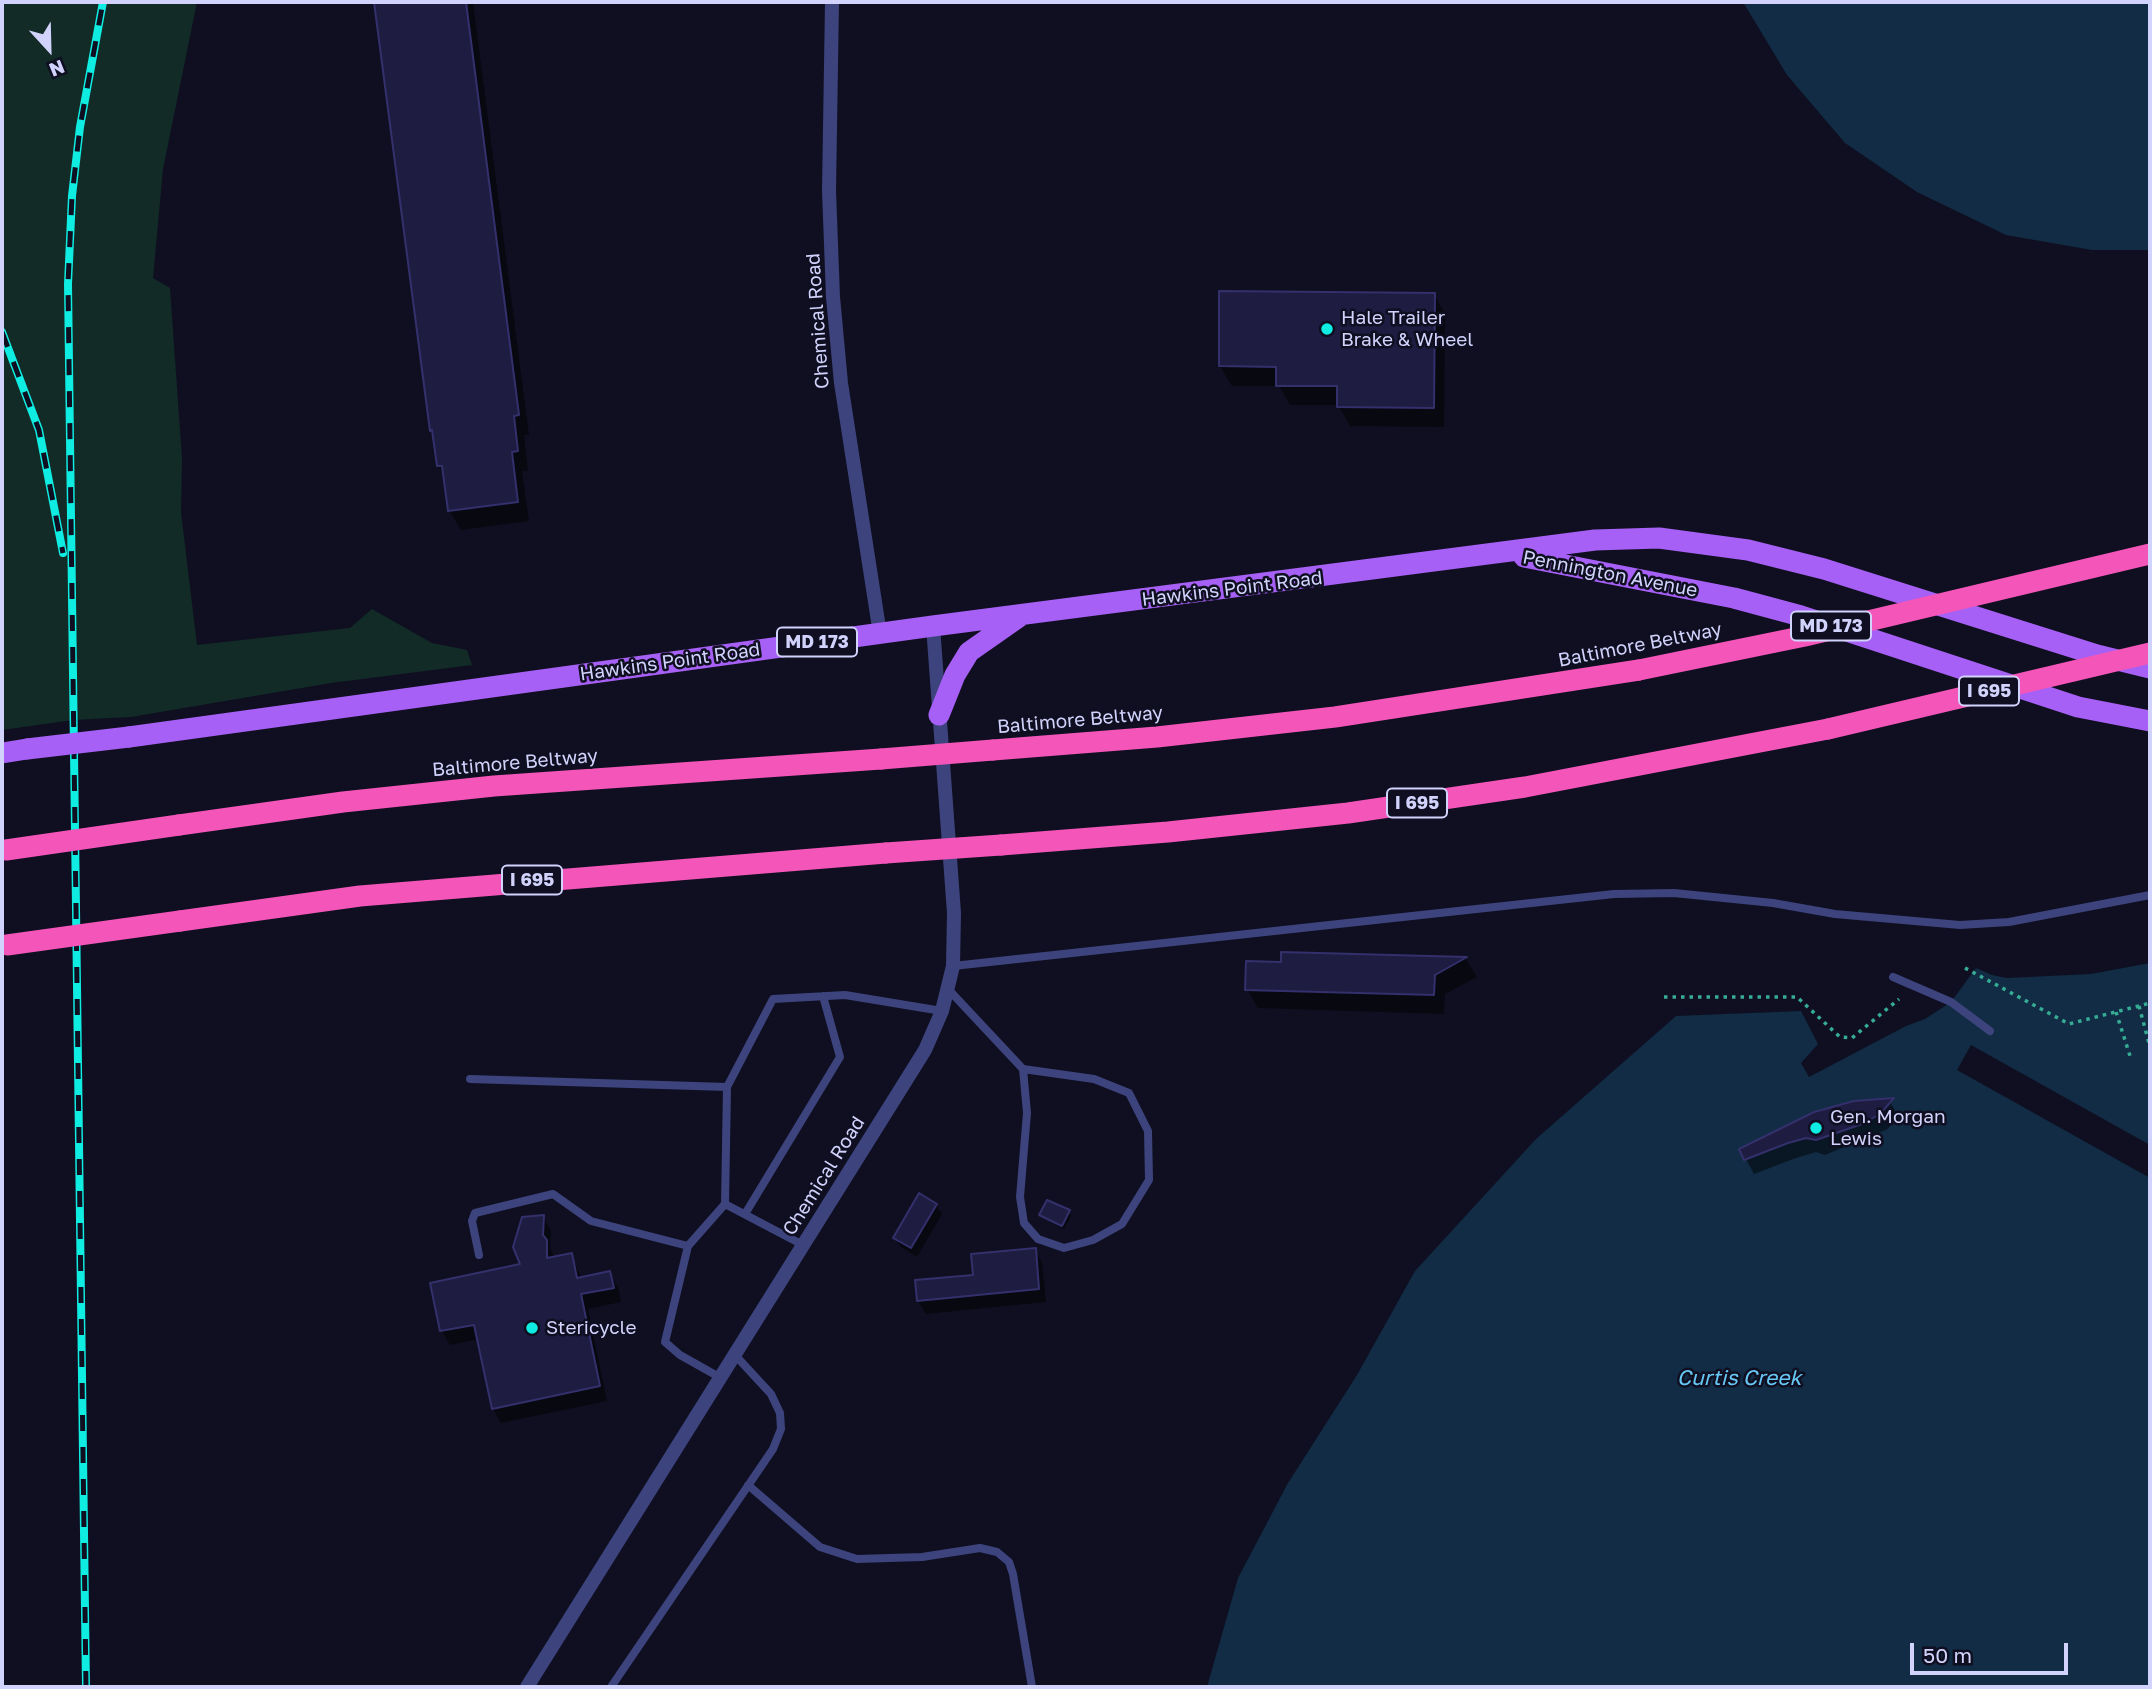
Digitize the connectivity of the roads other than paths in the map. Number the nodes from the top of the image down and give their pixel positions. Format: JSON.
{"nodes":[{"id":1,"x":832,"y":2,"type":"edge"},
{"id":2,"x":1505,"y":554,"type":"junction"},
{"id":3,"x":2150,"y":554,"type":"edge"},
{"id":4,"x":1022,"y":615,"type":"junction"},
{"id":5,"x":933,"y":626,"type":"junction"},
{"id":6,"x":880,"y":634,"type":"junction"},
{"id":7,"x":2150,"y":653,"type":"edge"},
{"id":8,"x":2150,"y":668,"type":"edge"},
{"id":9,"x":939,"y":715,"type":"junction"},
{"id":10,"x":2150,"y":721,"type":"edge"},
{"id":11,"x":2,"y":753,"type":"edge"},
{"id":12,"x":4,"y":850,"type":"edge"},
{"id":13,"x":2150,"y":895,"type":"edge"},
{"id":14,"x":4,"y":945,"type":"edge"},
{"id":15,"x":953,"y":966,"type":"junction"},
{"id":16,"x":1893,"y":977,"type":"dead end"},
{"id":17,"x":948,"y":989,"type":"junction"},
{"id":18,"x":823,"y":996,"type":"junction"},
{"id":19,"x":942,"y":1011,"type":"junction"},
{"id":20,"x":1990,"y":1031,"type":"dead end"},
{"id":21,"x":1023,"y":1069,"type":"junction"},
{"id":22,"x":470,"y":1079,"type":"dead end"},
{"id":23,"x":727,"y":1087,"type":"junction"},
{"id":24,"x":725,"y":1204,"type":"junction"},
{"id":25,"x":745,"y":1214,"type":"junction"},
{"id":26,"x":803,"y":1245,"type":"junction"},
{"id":27,"x":688,"y":1246,"type":"junction"},
{"id":28,"x":479,"y":1255,"type":"dead end"},
{"id":29,"x":735,"y":1354,"type":"junction"},
{"id":30,"x":721,"y":1378,"type":"junction"},
{"id":31,"x":748,"y":1485,"type":"junction"},
{"id":32,"x":527,"y":1687,"type":"edge"},
{"id":33,"x":611,"y":1687,"type":"edge"},
{"id":34,"x":1032,"y":1687,"type":"edge"}],
"edges":[{"from":1,"to":6,"type":"street","name":"Chemical Road"},
{"from":2,"to":4,"type":"main road","name":"Hawkins Point Road","number":"MD 173"},
{"from":2,"to":8,"type":"main road","name":"Pennington Avenue","number":"MD 173"},
{"from":2,"to":10,"type":"main road","name":"Pennington Avenue","number":"MD 173"},
{"from":3,"to":12,"type":"highway","name":"Baltimore Beltway","bridge":true},
{"from":4,"to":5,"type":"main road","name":"Hawkins Point Road","number":"MD 173"},
{"from":4,"to":9,"type":"main road"},
{"from":5,"to":6,"type":"main road","name":"Hawkins Point Road","number":"MD 173"},
{"from":5,"to":9,"type":"street","name":"Chemical Road"},
{"from":6,"to":11,"type":"main road","name":"Hawkins Point Road","number":"MD 173","bridge":true},
{"from":7,"to":14,"type":"highway","number":"I 695","bridge":true},
{"from":9,"to":15,"type":"street","name":"Chemical Road"},
{"from":13,"to":15,"type":"lane"},
{"from":15,"to":17,"type":"street","name":"Chemical Road"},
{"from":16,"to":20,"type":"lane"},
{"from":17,"to":19,"type":"street","name":"Chemical Road"},
{"from":17,"to":21,"type":"lane"},
{"from":18,"to":19,"type":"lane"},
{"from":18,"to":23,"type":"lane"},
{"from":18,"to":25,"type":"lane"},
{"from":19,"to":26,"type":"street","name":"Chemical Road"},
{"from":21,"to":21,"type":"lane"},
{"from":22,"to":23,"type":"lane"},
{"from":23,"to":24,"type":"lane"},
{"from":24,"to":25,"type":"lane"},
{"from":24,"to":27,"type":"lane"},
{"from":25,"to":26,"type":"lane"},
{"from":26,"to":29,"type":"street","name":"Chemical Road"},
{"from":27,"to":28,"type":"lane"},
{"from":27,"to":30,"type":"lane"},
{"from":29,"to":30,"type":"street","name":"Chemical Road"},
{"from":29,"to":31,"type":"lane"},
{"from":30,"to":32,"type":"street","name":"Chemical Road"},
{"from":31,"to":33,"type":"lane"},
{"from":31,"to":34,"type":"lane"}]}
